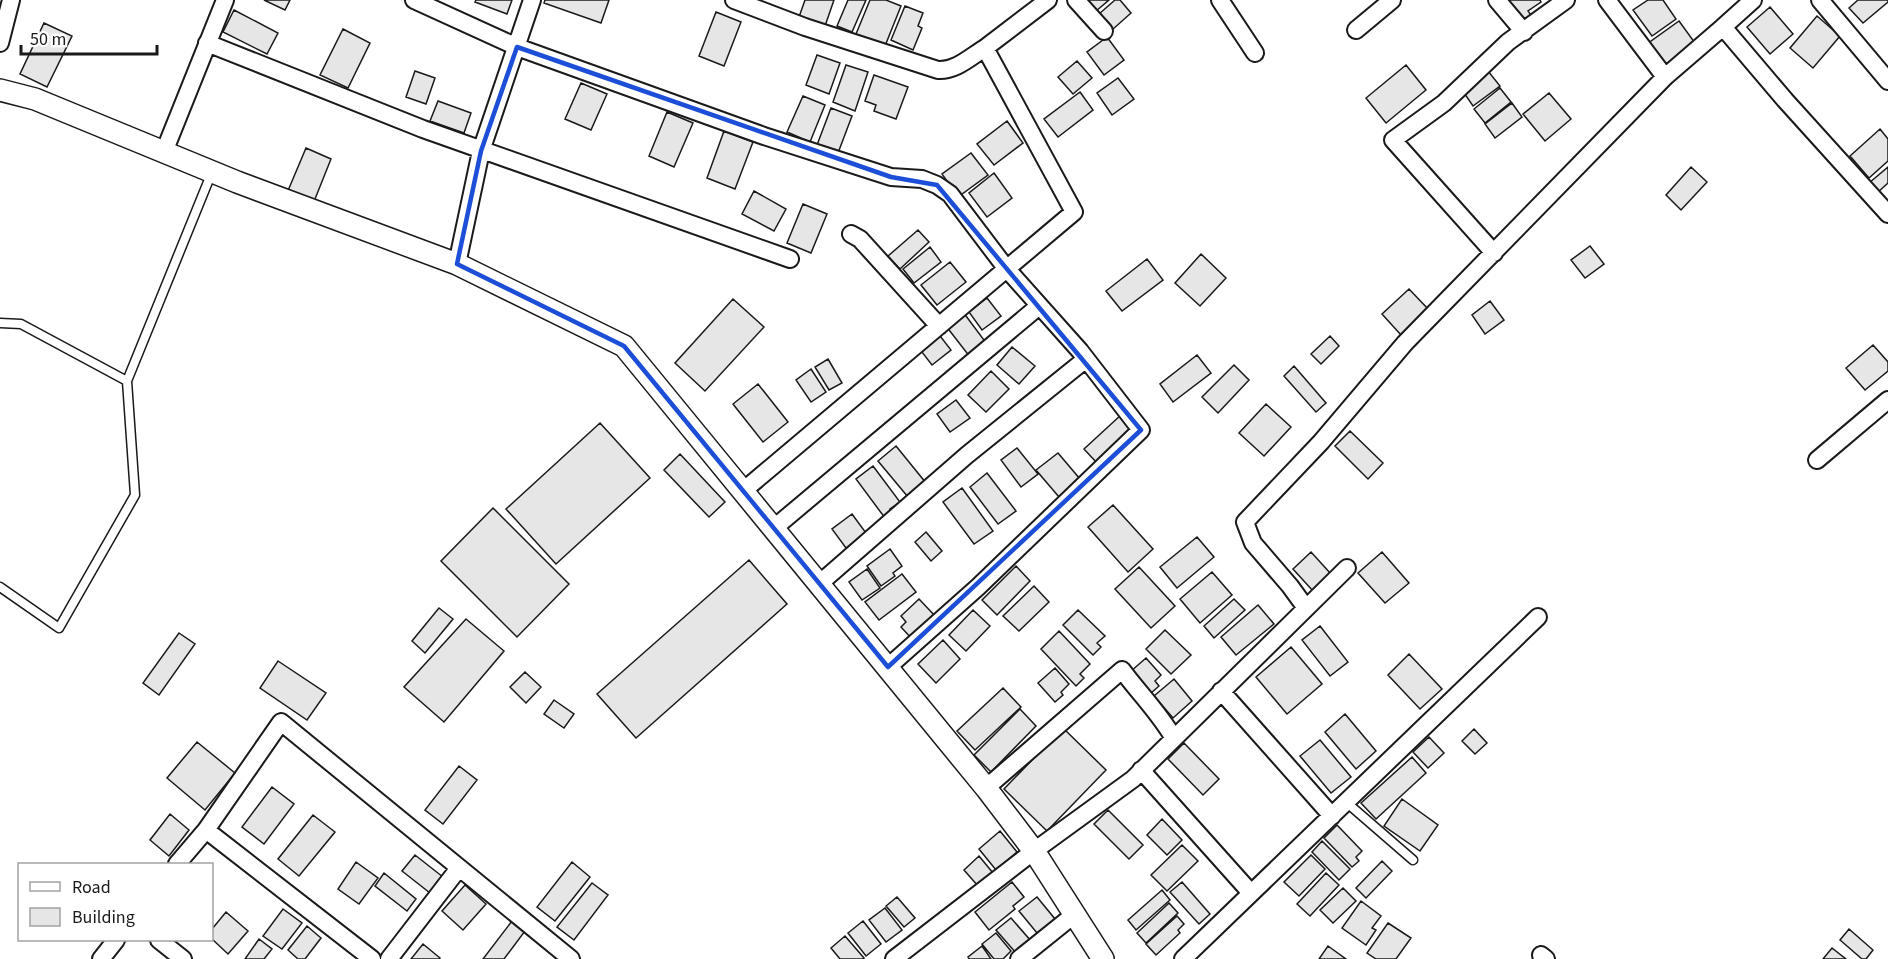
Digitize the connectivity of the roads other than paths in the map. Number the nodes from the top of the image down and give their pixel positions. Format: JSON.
{"nodes":[{"id":1,"x":11,"y":0,"type":"edge"},
{"id":2,"x":225,"y":0,"type":"edge"},
{"id":3,"x":414,"y":0,"type":"edge"},
{"id":4,"x":532,"y":0,"type":"edge"},
{"id":5,"x":734,"y":0,"type":"edge"},
{"id":6,"x":1048,"y":0,"type":"edge"},
{"id":7,"x":1076,"y":0,"type":"edge"},
{"id":8,"x":1220,"y":0,"type":"edge"},
{"id":9,"x":1392,"y":0,"type":"edge"},
{"id":10,"x":1497,"y":0,"type":"edge"},
{"id":11,"x":1566,"y":0,"type":"edge"},
{"id":12,"x":1607,"y":0,"type":"edge"},
{"id":13,"x":1753,"y":0,"type":"edge"},
{"id":14,"x":1820,"y":0,"type":"edge"},
{"id":15,"x":1723,"y":27,"type":"junction"},
{"id":16,"x":1356,"y":30,"type":"dead end"},
{"id":17,"x":1104,"y":31,"type":"dead end"},
{"id":18,"x":1524,"y":32,"type":"junction"},
{"id":19,"x":0,"y":42,"type":"edge"},
{"id":20,"x":207,"y":43,"type":"junction"},
{"id":21,"x":517,"y":47,"type":"junction"},
{"id":22,"x":985,"y":48,"type":"junction"},
{"id":23,"x":1256,"y":53,"type":"dead end"},
{"id":24,"x":1665,"y":77,"type":"junction"},
{"id":25,"x":1888,"y":81,"type":"edge"},
{"id":26,"x":0,"y":90,"type":"edge"},
{"id":27,"x":481,"y":151,"type":"junction"},
{"id":28,"x":164,"y":152,"type":"junction"},
{"id":29,"x":213,"y":171,"type":"junction"},
{"id":30,"x":1888,"y":214,"type":"edge"},
{"id":31,"x":851,"y":234,"type":"dead end"},
{"id":32,"x":1494,"y":253,"type":"junction"},
{"id":33,"x":790,"y":260,"type":"dead end"},
{"id":34,"x":457,"y":264,"type":"junction"},
{"id":35,"x":1006,"y":268,"type":"junction"},
{"id":36,"x":1040,"y":306,"type":"junction"},
{"id":37,"x":0,"y":323,"type":"edge"},
{"id":38,"x":939,"y":326,"type":"junction"},
{"id":39,"x":1086,"y":359,"type":"junction"},
{"id":40,"x":127,"y":381,"type":"junction"},
{"id":41,"x":1888,"y":400,"type":"edge"},
{"id":42,"x":1817,"y":460,"type":"dead end"},
{"id":43,"x":743,"y":490,"type":"junction"},
{"id":44,"x":774,"y":528,"type":"junction"},
{"id":45,"x":1347,"y":568,"type":"dead end"},
{"id":46,"x":819,"y":584,"type":"junction"},
{"id":47,"x":0,"y":587,"type":"edge"},
{"id":48,"x":1306,"y":608,"type":"junction"},
{"id":49,"x":1538,"y":617,"type":"dead end"},
{"id":50,"x":888,"y":667,"type":"junction"},
{"id":51,"x":1221,"y":691,"type":"junction"},
{"id":52,"x":1173,"y":737,"type":"junction"},
{"id":53,"x":1141,"y":770,"type":"junction"},
{"id":54,"x":986,"y":788,"type":"junction"},
{"id":55,"x":1346,"y":802,"type":"junction"},
{"id":56,"x":1332,"y":816,"type":"junction"},
{"id":57,"x":206,"y":830,"type":"junction"},
{"id":58,"x":1034,"y":850,"type":"junction"},
{"id":59,"x":1413,"y":860,"type":"dead end"},
{"id":60,"x":178,"y":863,"type":"edge"},
{"id":61,"x":459,"y":868,"type":"junction"},
{"id":62,"x":1251,"y":894,"type":"junction"},
{"id":63,"x":1075,"y":914,"type":"junction"},
{"id":64,"x":114,"y":941,"type":"edge"},
{"id":65,"x":161,"y":941,"type":"edge"},
{"id":66,"x":101,"y":959,"type":"edge"},
{"id":67,"x":183,"y":959,"type":"edge"},
{"id":68,"x":372,"y":959,"type":"edge"},
{"id":69,"x":389,"y":959,"type":"edge"},
{"id":70,"x":571,"y":959,"type":"edge"},
{"id":71,"x":894,"y":959,"type":"edge"},
{"id":72,"x":1019,"y":959,"type":"edge"},
{"id":73,"x":1103,"y":959,"type":"edge"},
{"id":74,"x":1183,"y":959,"type":"edge"}],
"edges":[{"from":1,"to":19,"type":"street"},
{"from":2,"to":20,"type":"street"},
{"from":3,"to":21,"type":"street"},
{"from":4,"to":21,"type":"street"},
{"from":5,"to":22,"type":"street"},
{"from":6,"to":22,"type":"street"},
{"from":7,"to":17,"type":"street"},
{"from":8,"to":23,"type":"street"},
{"from":9,"to":16,"type":"street"},
{"from":10,"to":18,"type":"street"},
{"from":11,"to":18,"type":"street"},
{"from":12,"to":24,"type":"street"},
{"from":13,"to":15,"type":"street"},
{"from":14,"to":25,"type":"street"},
{"from":15,"to":24,"type":"street"},
{"from":15,"to":30,"type":"street"},
{"from":18,"to":32,"type":"street"},
{"from":20,"to":27,"type":"street"},
{"from":20,"to":28,"type":"street"},
{"from":21,"to":27,"type":"street"},
{"from":21,"to":35,"type":"street"},
{"from":22,"to":35,"type":"street"},
{"from":24,"to":32,"type":"street"},
{"from":26,"to":28,"type":"street"},
{"from":27,"to":33,"type":"street"},
{"from":27,"to":34,"type":"street"},
{"from":28,"to":29,"type":"street"},
{"from":29,"to":34,"type":"street"},
{"from":29,"to":40,"type":"lane"},
{"from":31,"to":38,"type":"street"},
{"from":32,"to":48,"type":"street"},
{"from":34,"to":43,"type":"street"},
{"from":35,"to":36,"type":"street"},
{"from":35,"to":38,"type":"street"},
{"from":36,"to":39,"type":"street"},
{"from":36,"to":44,"type":"street"},
{"from":37,"to":40,"type":"lane"},
{"from":38,"to":43,"type":"street"},
{"from":39,"to":46,"type":"street"},
{"from":39,"to":50,"type":"street"},
{"from":40,"to":47,"type":"lane"},
{"from":41,"to":42,"type":"street"},
{"from":43,"to":44,"type":"street"},
{"from":44,"to":46,"type":"street"},
{"from":45,"to":48,"type":"street"},
{"from":46,"to":50,"type":"street"},
{"from":48,"to":51,"type":"street"},
{"from":49,"to":55,"type":"street"},
{"from":50,"to":54,"type":"street"},
{"from":51,"to":52,"type":"street"},
{"from":51,"to":56,"type":"street"},
{"from":52,"to":53,"type":"street"},
{"from":52,"to":54,"type":"street"},
{"from":53,"to":58,"type":"street"},
{"from":53,"to":62,"type":"street"},
{"from":54,"to":58,"type":"street"},
{"from":55,"to":56,"type":"street"},
{"from":55,"to":59,"type":"lane"},
{"from":56,"to":62,"type":"street"},
{"from":57,"to":60,"type":"street"},
{"from":57,"to":61,"type":"street"},
{"from":57,"to":68,"type":"street"},
{"from":58,"to":63,"type":"street"},
{"from":58,"to":71,"type":"street"},
{"from":61,"to":69,"type":"street"},
{"from":61,"to":70,"type":"street"},
{"from":62,"to":74,"type":"street"},
{"from":63,"to":72,"type":"street"},
{"from":63,"to":73,"type":"street"},
{"from":64,"to":66,"type":"street"},
{"from":65,"to":67,"type":"street"}]}
